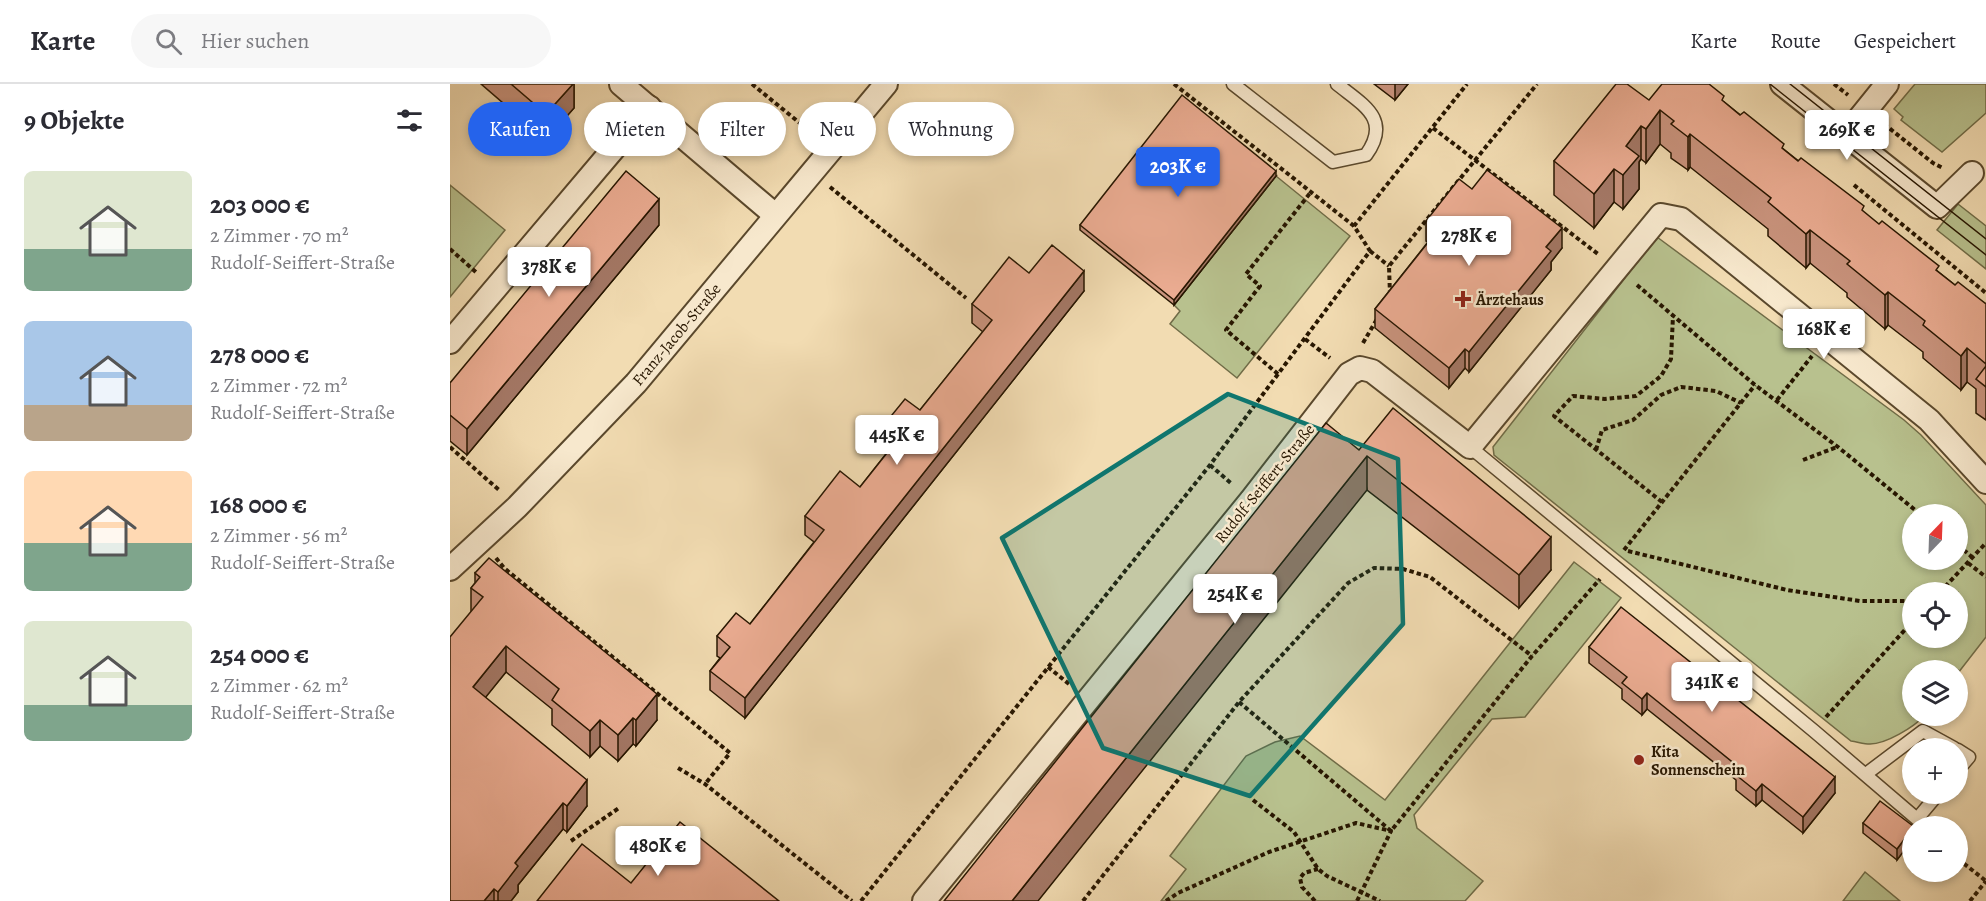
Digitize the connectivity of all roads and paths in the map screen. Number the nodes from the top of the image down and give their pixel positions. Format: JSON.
{"nodes":[{"id":1,"x":621,"y":84,"type":"edge"},
{"id":2,"x":752,"y":84,"type":"edge"},
{"id":3,"x":886,"y":84,"type":"edge"},
{"id":4,"x":1174,"y":84,"type":"edge"},
{"id":5,"x":1233,"y":84,"type":"edge"},
{"id":6,"x":1337,"y":84,"type":"edge"},
{"id":7,"x":1467,"y":84,"type":"edge"},
{"id":8,"x":1537,"y":84,"type":"edge"},
{"id":9,"x":1782,"y":84,"type":"edge"},
{"id":10,"x":1834,"y":84,"type":"edge"},
{"id":11,"x":1887,"y":84,"type":"edge"},
{"id":12,"x":643,"y":102,"type":"edge"},
{"id":13,"x":871,"y":102,"type":"edge"},
{"id":14,"x":1866,"y":110,"type":"junction"},
{"id":15,"x":798,"y":122,"type":"edge"},
{"id":16,"x":1433,"y":128,"type":"junction"},
{"id":17,"x":1846,"y":135,"type":"junction"},
{"id":18,"x":686,"y":139,"type":"edge"},
{"id":19,"x":608,"y":156,"type":"edge"},
{"id":20,"x":825,"y":156,"type":"edge"},
{"id":21,"x":1474,"y":160,"type":"junction"},
{"id":22,"x":811,"y":172,"type":"junction"},
{"id":23,"x":1969,"y":176,"type":"joint"},
{"id":24,"x":1854,"y":185,"type":"dead end"},
{"id":25,"x":1311,"y":192,"type":"junction"},
{"id":26,"x":775,"y":215,"type":"junction"},
{"id":27,"x":1354,"y":225,"type":"junction"},
{"id":28,"x":450,"y":249,"type":"edge"},
{"id":29,"x":1371,"y":251,"type":"junction"},
{"id":30,"x":1389,"y":266,"type":"junction"},
{"id":31,"x":1616,"y":268,"type":"junction"},
{"id":32,"x":496,"y":289,"type":"junction"},
{"id":33,"x":1986,"y":293,"type":"edge"},
{"id":34,"x":966,"y":298,"type":"dead end"},
{"id":35,"x":1390,"y":299,"type":"edge"},
{"id":36,"x":1673,"y":315,"type":"junction"},
{"id":37,"x":1377,"y":318,"type":"edge"},
{"id":38,"x":1827,"y":336,"type":"junction"},
{"id":39,"x":1305,"y":339,"type":"junction"},
{"id":40,"x":450,"y":342,"type":"edge"},
{"id":41,"x":1355,"y":371,"type":"junction"},
{"id":42,"x":1278,"y":374,"type":"junction"},
{"id":43,"x":1755,"y":385,"type":"junction"},
{"id":44,"x":1777,"y":400,"type":"junction"},
{"id":45,"x":1741,"y":403,"type":"junction"},
{"id":46,"x":450,"y":447,"type":"edge"},
{"id":47,"x":1470,"y":447,"type":"junction"},
{"id":48,"x":1838,"y":447,"type":"junction"},
{"id":49,"x":1596,"y":450,"type":"junction"},
{"id":50,"x":1803,"y":460,"type":"dead end"},
{"id":51,"x":1986,"y":482,"type":"edge"},
{"id":52,"x":1662,"y":502,"type":"junction"},
{"id":53,"x":1908,"y":504,"type":"edge"},
{"id":54,"x":517,"y":507,"type":"junction"},
{"id":55,"x":482,"y":540,"type":"junction"},
{"id":56,"x":1986,"y":543,"type":"edge"},
{"id":57,"x":1624,"y":550,"type":"junction"},
{"id":58,"x":1968,"y":554,"type":"edge"},
{"id":59,"x":1973,"y":558,"type":"junction"},
{"id":60,"x":1968,"y":563,"type":"joint"},
{"id":61,"x":1613,"y":564,"type":"junction"},
{"id":62,"x":450,"y":569,"type":"edge"},
{"id":63,"x":1961,"y":570,"type":"edge"},
{"id":64,"x":1986,"y":577,"type":"edge"},
{"id":65,"x":1950,"y":582,"type":"edge"},
{"id":66,"x":1902,"y":600,"type":"edge"},
{"id":67,"x":1902,"y":633,"type":"edge"},
{"id":68,"x":1532,"y":656,"type":"junction"},
{"id":69,"x":1239,"y":702,"type":"junction"},
{"id":70,"x":1814,"y":731,"type":"junction"},
{"id":71,"x":1914,"y":738,"type":"edge"},
{"id":72,"x":1936,"y":738,"type":"edge"},
{"id":73,"x":1902,"y":747,"type":"edge"},
{"id":74,"x":678,"y":768,"type":"dead end"},
{"id":75,"x":1866,"y":774,"type":"junction"},
{"id":76,"x":705,"y":784,"type":"junction"},
{"id":77,"x":1253,"y":800,"type":"dead end"},
{"id":78,"x":1930,"y":804,"type":"edge"},
{"id":79,"x":619,"y":808,"type":"dead end"},
{"id":80,"x":1391,"y":831,"type":"junction"},
{"id":81,"x":571,"y":841,"type":"dead end"},
{"id":82,"x":1301,"y":842,"type":"junction"},
{"id":83,"x":1968,"y":867,"type":"edge"},
{"id":84,"x":1318,"y":869,"type":"junction"},
{"id":85,"x":1986,"y":881,"type":"edge"},
{"id":86,"x":1361,"y":891,"type":"junction"},
{"id":87,"x":864,"y":900,"type":"edge"},
{"id":88,"x":852,"y":901,"type":"edge"},
{"id":89,"x":924,"y":901,"type":"edge"},
{"id":90,"x":1083,"y":901,"type":"edge"},
{"id":91,"x":1166,"y":901,"type":"edge"},
{"id":92,"x":1315,"y":901,"type":"edge"},
{"id":93,"x":1357,"y":901,"type":"edge"},
{"id":94,"x":1380,"y":901,"type":"edge"},
{"id":95,"x":1970,"y":901,"type":"edge"}],
"edges":[{"from":1,"to":12,"type":"street"},
{"from":2,"to":15,"type":"path"},
{"from":3,"to":13,"type":"street","name":"Franz-Jacob-Straße"},
{"from":4,"to":25,"type":"path"},
{"from":5,"to":6,"type":"lane"},
{"from":7,"to":16,"type":"path"},
{"from":8,"to":21,"type":"path"},
{"from":9,"to":17,"type":"street"},
{"from":10,"to":14,"type":"path"},
{"from":11,"to":14,"type":"street"},
{"from":14,"to":17,"type":"street"},
{"from":14,"to":23,"type":"path"},
{"from":16,"to":21,"type":"path"},
{"from":16,"to":27,"type":"path"},
{"from":17,"to":23,"type":"street"},
{"from":18,"to":26,"type":"street"},
{"from":19,"to":32,"type":"street"},
{"from":20,"to":22,"type":"street","name":"Franz-Jacob-Straße"},
{"from":21,"to":30,"type":"path"},
{"from":21,"to":31,"type":"path"},
{"from":22,"to":26,"type":"street","name":"Franz-Jacob-Straße"},
{"from":22,"to":34,"type":"path"},
{"from":24,"to":33,"type":"path"},
{"from":25,"to":27,"type":"path"},
{"from":25,"to":42,"type":"path"},
{"from":26,"to":54,"type":"street","name":"Franz-Jacob-Straße"},
{"from":27,"to":29,"type":"path"},
{"from":28,"to":32,"type":"path"},
{"from":29,"to":30,"type":"path"},
{"from":29,"to":39,"type":"path"},
{"from":30,"to":35,"type":"path"},
{"from":31,"to":36,"type":"path"},
{"from":31,"to":38,"type":"street"},
{"from":31,"to":47,"type":"street"},
{"from":32,"to":40,"type":"street"},
{"from":36,"to":43,"type":"path"},
{"from":36,"to":49,"type":"path"},
{"from":37,"to":41,"type":"path"},
{"from":38,"to":44,"type":"path"},
{"from":38,"to":51,"type":"street"},
{"from":39,"to":41,"type":"path"},
{"from":39,"to":42,"type":"path"},
{"from":41,"to":47,"type":"street"},
{"from":41,"to":89,"type":"street","name":"Rudolf-Seiffert-Straße"},
{"from":42,"to":87,"type":"path"},
{"from":43,"to":44,"type":"path"},
{"from":43,"to":45,"type":"path"},
{"from":44,"to":48,"type":"path"},
{"from":45,"to":49,"type":"path"},
{"from":45,"to":52,"type":"path"},
{"from":46,"to":54,"type":"path"},
{"from":47,"to":61,"type":"lane"},
{"from":48,"to":50,"type":"path"},
{"from":48,"to":53,"type":"path"},
{"from":49,"to":52,"type":"path"},
{"from":52,"to":57,"type":"path"},
{"from":54,"to":55,"type":"street","name":"Franz-Jacob-Straße"},
{"from":55,"to":62,"type":"street","name":"Franz-Jacob-Straße"},
{"from":55,"to":76,"type":"path"},
{"from":56,"to":59,"type":"path"},
{"from":57,"to":61,"type":"path"},
{"from":57,"to":66,"type":"path"},
{"from":58,"to":59,"type":"path"},
{"from":59,"to":60,"type":"path"},
{"from":60,"to":64,"type":"path"},
{"from":61,"to":68,"type":"path"},
{"from":61,"to":70,"type":"lane"},
{"from":63,"to":65,"type":"path"},
{"from":67,"to":70,"type":"path"},
{"from":68,"to":69,"type":"path"},
{"from":68,"to":80,"type":"path"},
{"from":69,"to":80,"type":"path"},
{"from":69,"to":90,"type":"path"},
{"from":70,"to":75,"type":"lane"},
{"from":71,"to":72,"type":"lane"},
{"from":73,"to":75,"type":"lane"},
{"from":74,"to":76,"type":"path"},
{"from":75,"to":78,"type":"lane"},
{"from":76,"to":88,"type":"path"},
{"from":77,"to":82,"type":"path"},
{"from":79,"to":81,"type":"path"},
{"from":80,"to":82,"type":"path"},
{"from":80,"to":86,"type":"path"},
{"from":82,"to":84,"type":"path"},
{"from":82,"to":91,"type":"path"},
{"from":83,"to":85,"type":"path"},
{"from":84,"to":86,"type":"path"},
{"from":84,"to":92,"type":"path"},
{"from":85,"to":95,"type":"path"},
{"from":86,"to":93,"type":"path"},
{"from":86,"to":94,"type":"path"}]}
